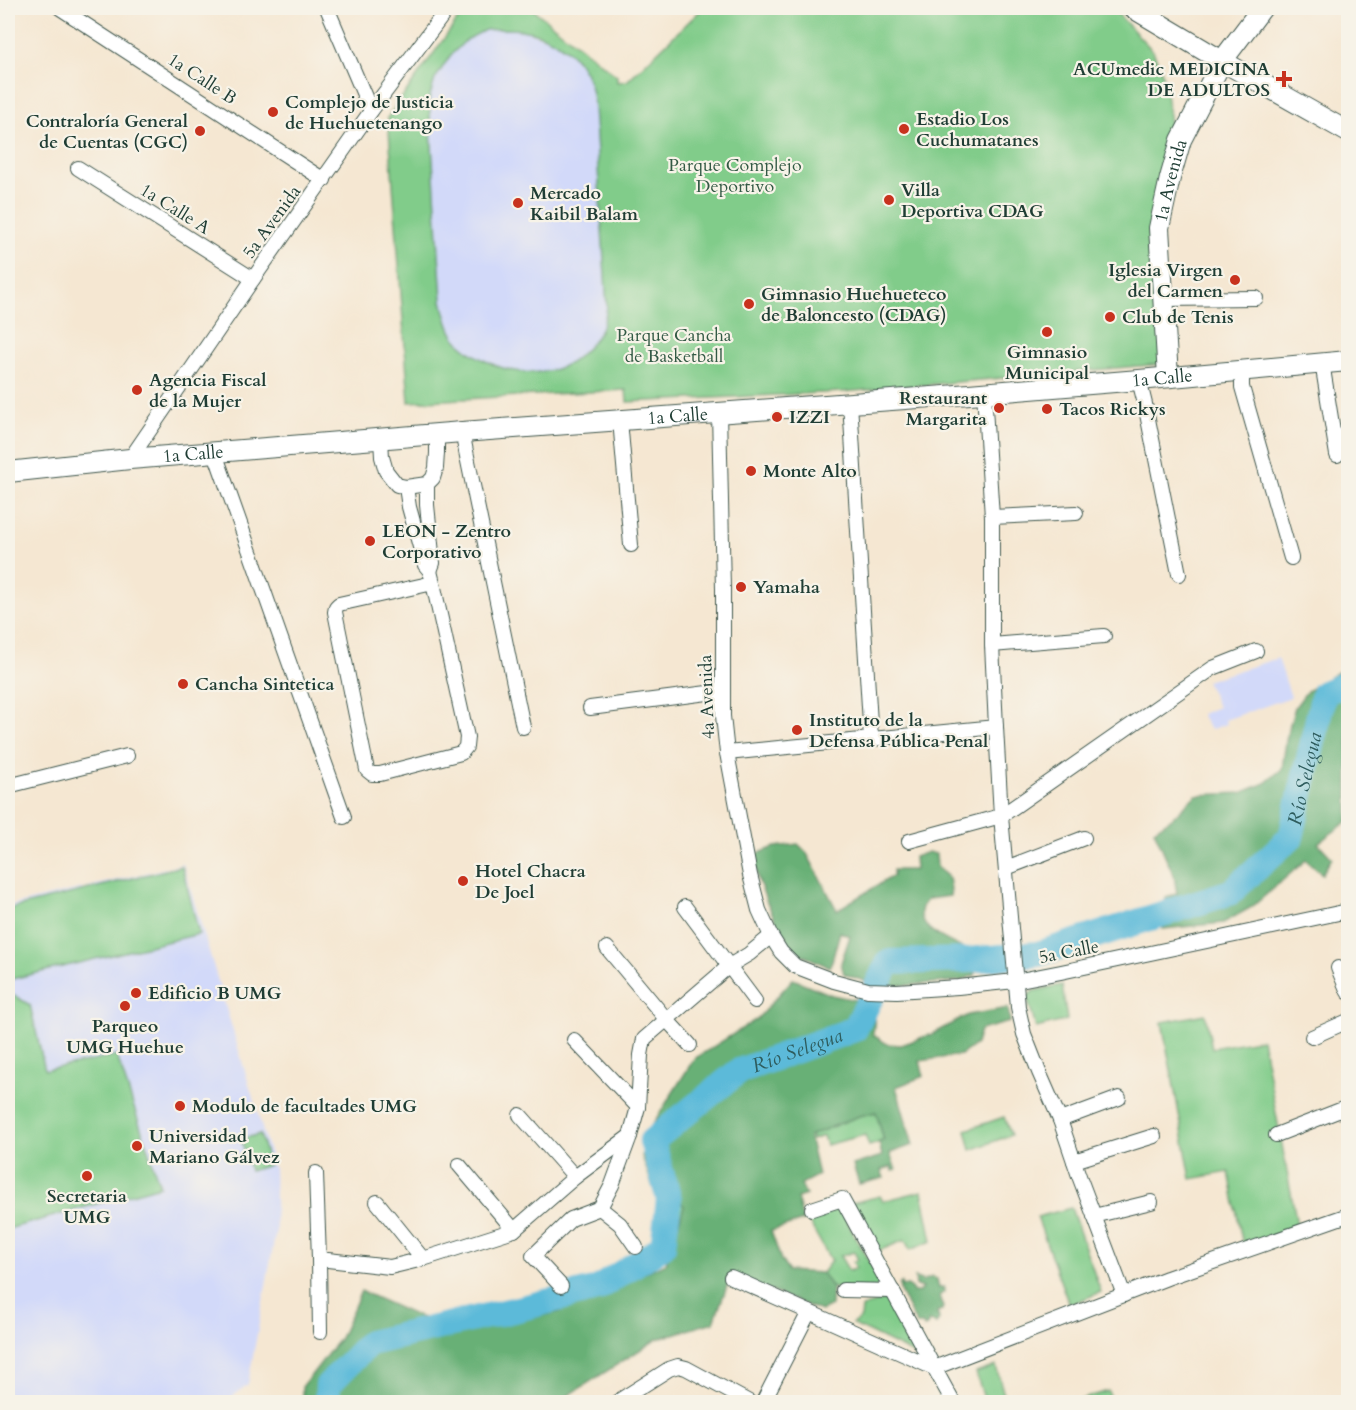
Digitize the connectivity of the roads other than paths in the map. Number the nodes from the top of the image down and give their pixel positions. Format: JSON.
{"nodes":[{"id":1,"x":60,"y":8,"type":"edge"},
{"id":2,"x":327,"y":8,"type":"edge"},
{"id":3,"x":448,"y":8,"type":"edge"},
{"id":4,"x":1133,"y":8,"type":"edge"},
{"id":5,"x":1262,"y":8,"type":"edge"},
{"id":6,"x":1222,"y":61,"type":"junction"},
{"id":7,"x":371,"y":111,"type":"junction"},
{"id":8,"x":1348,"y":132,"type":"edge"},
{"id":9,"x":78,"y":168,"type":"dead end"},
{"id":10,"x":324,"y":180,"type":"junction"},
{"id":11,"x":253,"y":279,"type":"junction"},
{"id":12,"x":1256,"y":298,"type":"dead end"},
{"id":13,"x":1163,"y":299,"type":"junction"},
{"id":14,"x":1348,"y":361,"type":"edge"},
{"id":15,"x":1323,"y":363,"type":"junction"},
{"id":16,"x":1242,"y":371,"type":"junction"},
{"id":17,"x":1168,"y":377,"type":"junction"},
{"id":18,"x":1138,"y":380,"type":"junction"},
{"id":19,"x":984,"y":392,"type":"junction"},
{"id":20,"x":850,"y":403,"type":"junction"},
{"id":21,"x":719,"y":412,"type":"junction"},
{"id":22,"x":620,"y":420,"type":"junction"},
{"id":23,"x":462,"y":432,"type":"junction"},
{"id":24,"x":437,"y":434,"type":"junction"},
{"id":25,"x":381,"y":439,"type":"junction"},
{"id":26,"x":215,"y":453,"type":"junction"},
{"id":27,"x":1337,"y":455,"type":"dead end"},
{"id":28,"x":130,"y":459,"type":"junction"},
{"id":29,"x":8,"y":472,"type":"edge"},
{"id":30,"x":427,"y":484,"type":"junction"},
{"id":31,"x":406,"y":487,"type":"junction"},
{"id":32,"x":1076,"y":513,"type":"dead end"},
{"id":33,"x":992,"y":517,"type":"junction"},
{"id":34,"x":631,"y":546,"type":"dead end"},
{"id":35,"x":1291,"y":558,"type":"dead end"},
{"id":36,"x":1179,"y":574,"type":"dead end"},
{"id":37,"x":431,"y":577,"type":"junction"},
{"id":38,"x":1104,"y":636,"type":"dead end"},
{"id":39,"x":992,"y":645,"type":"junction"},
{"id":40,"x":1256,"y":651,"type":"dead end"},
{"id":41,"x":723,"y":691,"type":"junction"},
{"id":42,"x":590,"y":708,"type":"dead end"},
{"id":43,"x":523,"y":727,"type":"dead end"},
{"id":44,"x":996,"y":727,"type":"junction"},
{"id":45,"x":871,"y":739,"type":"junction"},
{"id":46,"x":727,"y":753,"type":"junction"},
{"id":47,"x":127,"y":756,"type":"dead end"},
{"id":48,"x":8,"y":786,"type":"edge"},
{"id":49,"x":344,"y":816,"type":"dead end"},
{"id":50,"x":1001,"y":816,"type":"junction"},
{"id":51,"x":1084,"y":838,"type":"dead end"},
{"id":52,"x":909,"y":841,"type":"dead end"},
{"id":53,"x":1006,"y":868,"type":"junction"},
{"id":54,"x":685,"y":907,"type":"dead end"},
{"id":55,"x":1348,"y":911,"type":"edge"},
{"id":56,"x":771,"y":936,"type":"junction"},
{"id":57,"x":607,"y":948,"type":"dead end"},
{"id":58,"x":729,"y":966,"type":"junction"},
{"id":59,"x":795,"y":966,"type":"joint"},
{"id":60,"x":1338,"y":969,"type":"dead end"},
{"id":61,"x":1015,"y":981,"type":"junction"},
{"id":62,"x":1348,"y":992,"type":"edge"},
{"id":63,"x":755,"y":1001,"type":"dead end"},
{"id":64,"x":666,"y":1019,"type":"junction"},
{"id":65,"x":1348,"y":1021,"type":"edge"},
{"id":66,"x":1312,"y":1037,"type":"dead end"},
{"id":67,"x":574,"y":1040,"type":"dead end"},
{"id":68,"x":690,"y":1045,"type":"dead end"},
{"id":69,"x":1119,"y":1098,"type":"dead end"},
{"id":70,"x":638,"y":1107,"type":"junction"},
{"id":71,"x":1348,"y":1107,"type":"edge"},
{"id":72,"x":520,"y":1115,"type":"dead end"},
{"id":73,"x":1060,"y":1119,"type":"junction"},
{"id":74,"x":1276,"y":1135,"type":"dead end"},
{"id":75,"x":630,"y":1136,"type":"junction"},
{"id":76,"x":1154,"y":1136,"type":"dead end"},
{"id":77,"x":1074,"y":1161,"type":"junction"},
{"id":78,"x":459,"y":1166,"type":"dead end"},
{"id":79,"x":316,"y":1173,"type":"dead end"},
{"id":80,"x":575,"y":1177,"type":"junction"},
{"id":81,"x":377,"y":1202,"type":"dead end"},
{"id":82,"x":1151,"y":1202,"type":"dead end"},
{"id":83,"x":600,"y":1208,"type":"junction"},
{"id":84,"x":812,"y":1209,"type":"dead end"},
{"id":85,"x":1348,"y":1215,"type":"edge"},
{"id":86,"x":1094,"y":1216,"type":"junction"},
{"id":87,"x":514,"y":1230,"type":"junction"},
{"id":88,"x":636,"y":1247,"type":"dead end"},
{"id":89,"x":319,"y":1258,"type":"junction"},
{"id":90,"x":423,"y":1258,"type":"junction"},
{"id":91,"x":731,"y":1277,"type":"dead end"},
{"id":92,"x":561,"y":1286,"type":"dead end"},
{"id":93,"x":843,"y":1290,"type":"dead end"},
{"id":94,"x":892,"y":1292,"type":"junction"},
{"id":95,"x":1124,"y":1295,"type":"junction"},
{"id":96,"x":809,"y":1312,"type":"junction"},
{"id":97,"x":320,"y":1332,"type":"dead end"},
{"id":98,"x":934,"y":1368,"type":"junction"},
{"id":99,"x":617,"y":1402,"type":"edge"},
{"id":100,"x":749,"y":1402,"type":"edge"},
{"id":101,"x":763,"y":1402,"type":"edge"},
{"id":102,"x":953,"y":1402,"type":"edge"}],
"edges":[{"from":1,"to":10,"type":"street","name":"1a Calle B"},
{"from":2,"to":7,"type":"street"},
{"from":3,"to":7,"type":"street","name":"5a Avenida"},
{"from":4,"to":6,"type":"main road"},
{"from":5,"to":6,"type":"main road","name":"1a Avenida"},
{"from":6,"to":8,"type":"main road"},
{"from":6,"to":13,"type":"main road","name":"1a Avenida"},
{"from":7,"to":10,"type":"street","name":"5a Avenida"},
{"from":9,"to":11,"type":"street","name":"1a Calle A"},
{"from":10,"to":11,"type":"street","name":"5a Avenida"},
{"from":11,"to":28,"type":"street","name":"5a Avenida"},
{"from":12,"to":13,"type":"street"},
{"from":13,"to":17,"type":"main road","name":"1a Avenida"},
{"from":14,"to":15,"type":"main road","name":"1a Calle"},
{"from":15,"to":16,"type":"main road","name":"1a Calle"},
{"from":15,"to":27,"type":"street"},
{"from":16,"to":17,"type":"main road","name":"1a Calle"},
{"from":16,"to":35,"type":"street"},
{"from":17,"to":18,"type":"main road","name":"1a Calle"},
{"from":18,"to":19,"type":"main road","name":"1a Calle"},
{"from":18,"to":36,"type":"street"},
{"from":19,"to":20,"type":"main road","name":"1a Calle"},
{"from":19,"to":33,"type":"street"},
{"from":20,"to":21,"type":"main road","name":"1a Calle"},
{"from":20,"to":45,"type":"street"},
{"from":21,"to":22,"type":"main road","name":"1a Calle"},
{"from":21,"to":41,"type":"street","name":"4a Avenida"},
{"from":22,"to":23,"type":"main road","name":"1a Calle"},
{"from":22,"to":34,"type":"street"},
{"from":23,"to":24,"type":"main road","name":"1a Calle"},
{"from":23,"to":43,"type":"street"},
{"from":24,"to":25,"type":"main road","name":"1a Calle"},
{"from":24,"to":30,"type":"street"},
{"from":25,"to":26,"type":"main road","name":"1a Calle"},
{"from":25,"to":31,"type":"street"},
{"from":26,"to":28,"type":"main road","name":"1a Calle"},
{"from":26,"to":49,"type":"street"},
{"from":28,"to":29,"type":"main road","name":"1a Calle"},
{"from":30,"to":31,"type":"street"},
{"from":30,"to":37,"type":"street"},
{"from":31,"to":37,"type":"street"},
{"from":32,"to":33,"type":"street"},
{"from":33,"to":39,"type":"street"},
{"from":37,"to":37,"type":"street"},
{"from":38,"to":39,"type":"street"},
{"from":39,"to":44,"type":"street"},
{"from":40,"to":50,"type":"street"},
{"from":41,"to":42,"type":"street"},
{"from":41,"to":46,"type":"street","name":"4a Avenida"},
{"from":44,"to":45,"type":"street"},
{"from":44,"to":50,"type":"street"},
{"from":45,"to":46,"type":"street"},
{"from":46,"to":56,"type":"street","name":"4a Avenida"},
{"from":47,"to":48,"type":"street"},
{"from":50,"to":52,"type":"street"},
{"from":50,"to":53,"type":"street"},
{"from":51,"to":53,"type":"street"},
{"from":53,"to":61,"type":"street"},
{"from":54,"to":58,"type":"street"},
{"from":55,"to":61,"type":"street","name":"5a Calle"},
{"from":56,"to":58,"type":"street"},
{"from":56,"to":59,"type":"street","name":"4a Avenida"},
{"from":57,"to":64,"type":"street"},
{"from":58,"to":63,"type":"street"},
{"from":58,"to":64,"type":"street"},
{"from":59,"to":61,"type":"street","name":"5a Calle"},
{"from":60,"to":62,"type":"street"},
{"from":61,"to":73,"type":"street"},
{"from":64,"to":68,"type":"street"},
{"from":64,"to":70,"type":"street"},
{"from":65,"to":66,"type":"street"},
{"from":67,"to":70,"type":"street"},
{"from":69,"to":73,"type":"street"},
{"from":70,"to":75,"type":"street"},
{"from":71,"to":74,"type":"street"},
{"from":72,"to":80,"type":"street"},
{"from":73,"to":77,"type":"street"},
{"from":75,"to":80,"type":"street"},
{"from":75,"to":83,"type":"street"},
{"from":76,"to":77,"type":"street"},
{"from":77,"to":86,"type":"street"},
{"from":78,"to":87,"type":"street"},
{"from":79,"to":89,"type":"street"},
{"from":80,"to":87,"type":"street"},
{"from":81,"to":90,"type":"street"},
{"from":82,"to":86,"type":"street"},
{"from":83,"to":88,"type":"street"},
{"from":83,"to":92,"type":"street"},
{"from":84,"to":94,"type":"street"},
{"from":85,"to":95,"type":"street"},
{"from":86,"to":95,"type":"street"},
{"from":87,"to":90,"type":"street"},
{"from":89,"to":90,"type":"street"},
{"from":89,"to":97,"type":"street"},
{"from":91,"to":96,"type":"street"},
{"from":93,"to":94,"type":"street"},
{"from":94,"to":98,"type":"street"},
{"from":95,"to":98,"type":"street"},
{"from":96,"to":98,"type":"street"},
{"from":96,"to":101,"type":"street"},
{"from":98,"to":102,"type":"street"},
{"from":99,"to":100,"type":"street"}]}
